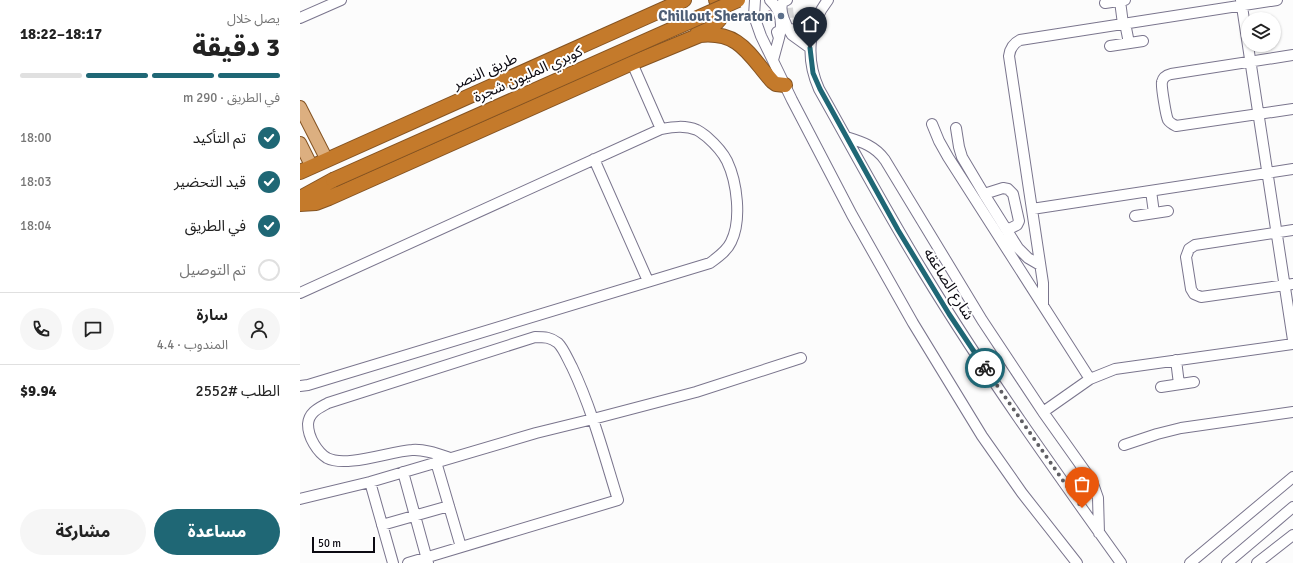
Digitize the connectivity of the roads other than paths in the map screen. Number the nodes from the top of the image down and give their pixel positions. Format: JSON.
{"nodes":[{"id":1,"x":341,"y":0,"type":"edge"},
{"id":2,"x":716,"y":0,"type":"edge"},
{"id":3,"x":738,"y":0,"type":"edge"},
{"id":4,"x":755,"y":0,"type":"edge"},
{"id":5,"x":828,"y":0,"type":"edge"},
{"id":6,"x":1123,"y":0,"type":"edge"},
{"id":7,"x":1277,"y":0,"type":"edge"},
{"id":8,"x":679,"y":1,"type":"edge"},
{"id":9,"x":769,"y":3,"type":"edge"},
{"id":10,"x":1105,"y":3,"type":"dead end"},
{"id":11,"x":1241,"y":3,"type":"edge"},
{"id":12,"x":789,"y":6,"type":"edge"},
{"id":13,"x":300,"y":18,"type":"edge"},
{"id":14,"x":774,"y":20,"type":"tunnel mouth"},
{"id":15,"x":1124,"y":24,"type":"junction"},
{"id":16,"x":792,"y":35,"type":"junction"},
{"id":17,"x":690,"y":38,"type":"junction"},
{"id":18,"x":779,"y":38,"type":"junction"},
{"id":19,"x":1143,"y":41,"type":"dead end"},
{"id":20,"x":1128,"y":43,"type":"junction"},
{"id":21,"x":1110,"y":46,"type":"dead end"},
{"id":22,"x":810,"y":48,"type":"junction"},
{"id":23,"x":1293,"y":55,"type":"edge"},
{"id":24,"x":773,"y":60,"type":"junction"},
{"id":25,"x":1250,"y":62,"type":"junction"},
{"id":26,"x":632,"y":63,"type":"junction"},
{"id":27,"x":785,"y":86,"type":"junction"},
{"id":28,"x":300,"y":108,"type":"edge"},
{"id":29,"x":1293,"y":109,"type":"edge"},
{"id":30,"x":1258,"y":114,"type":"junction"},
{"id":31,"x":932,"y":124,"type":"dead end"},
{"id":32,"x":956,"y":128,"type":"dead end"},
{"id":33,"x":661,"y":129,"type":"junction"},
{"id":34,"x":314,"y":134,"type":"junction"},
{"id":35,"x":846,"y":137,"type":"junction"},
{"id":36,"x":300,"y":142,"type":"edge"},
{"id":37,"x":594,"y":159,"type":"junction"},
{"id":38,"x":327,"y":160,"type":"junction"},
{"id":39,"x":1293,"y":169,"type":"edge"},
{"id":40,"x":306,"y":170,"type":"edge"},
{"id":41,"x":1267,"y":173,"type":"junction"},
{"id":42,"x":1151,"y":191,"type":"junction"},
{"id":43,"x":984,"y":194,"type":"junction"},
{"id":44,"x":300,"y":198,"type":"edge"},
{"id":45,"x":300,"y":204,"type":"edge"},
{"id":46,"x":1032,"y":208,"type":"junction"},
{"id":47,"x":1168,"y":211,"type":"dead end"},
{"id":48,"x":1154,"y":213,"type":"junction"},
{"id":49,"x":1135,"y":216,"type":"dead end"},
{"id":50,"x":1007,"y":230,"type":"junction"},
{"id":51,"x":1293,"y":230,"type":"edge"},
{"id":52,"x":1277,"y":232,"type":"junction"},
{"id":53,"x":1040,"y":265,"type":"junction"},
{"id":54,"x":648,"y":282,"type":"junction"},
{"id":55,"x":1289,"y":285,"type":"edge"},
{"id":56,"x":300,"y":293,"type":"edge"},
{"id":57,"x":1043,"y":305,"type":"junction"},
{"id":58,"x":1293,"y":340,"type":"edge"},
{"id":59,"x":1293,"y":344,"type":"edge"},
{"id":60,"x":802,"y":358,"type":"dead end"},
{"id":61,"x":1176,"y":360,"type":"junction"},
{"id":62,"x":1090,"y":379,"type":"junction"},
{"id":63,"x":1194,"y":382,"type":"dead end"},
{"id":64,"x":1179,"y":384,"type":"junction"},
{"id":65,"x":300,"y":386,"type":"edge"},
{"id":66,"x":1161,"y":387,"type":"dead end"},
{"id":67,"x":1043,"y":412,"type":"junction"},
{"id":68,"x":1293,"y":412,"type":"edge"},
{"id":69,"x":593,"y":420,"type":"junction"},
{"id":70,"x":1124,"y":445,"type":"dead end"},
{"id":71,"x":450,"y":458,"type":"junction"},
{"id":72,"x":436,"y":462,"type":"junction"},
{"id":73,"x":402,"y":472,"type":"junction"},
{"id":74,"x":1293,"y":477,"type":"edge"},
{"id":75,"x":370,"y":482,"type":"junction"},
{"id":76,"x":300,"y":499,"type":"edge"},
{"id":77,"x":449,"y":506,"type":"junction"},
{"id":78,"x":1293,"y":507,"type":"edge"},
{"id":79,"x":415,"y":516,"type":"junction"},
{"id":80,"x":382,"y":525,"type":"junction"},
{"id":81,"x":1099,"y":533,"type":"junction"},
{"id":82,"x":1293,"y":535,"type":"edge"},
{"id":83,"x":461,"y":547,"type":"junction"},
{"id":84,"x":427,"y":560,"type":"edge"},
{"id":85,"x":393,"y":563,"type":"edge"},
{"id":86,"x":408,"y":563,"type":"edge"},
{"id":87,"x":1077,"y":563,"type":"edge"},
{"id":88,"x":1121,"y":563,"type":"edge"},
{"id":89,"x":1190,"y":563,"type":"edge"},
{"id":90,"x":1227,"y":563,"type":"edge"},
{"id":91,"x":1257,"y":563,"type":"edge"}],
"edges":[{"from":1,"to":13,"type":"street"},
{"from":2,"to":17,"type":"highway"},
{"from":3,"to":44,"type":"highway","name":"كوبري المليون شجرة","bridge":true},
{"from":4,"to":24,"type":"street"},
{"from":5,"to":22,"type":"street","name":"شارع الصاعقه"},
{"from":6,"to":10,"type":"street"},
{"from":6,"to":15,"type":"street"},
{"from":7,"to":11,"type":"street"},
{"from":8,"to":38,"type":"highway","name":"طريق النصر"},
{"from":9,"to":18,"type":"street"},
{"from":11,"to":15,"type":"street"},
{"from":11,"to":25,"type":"street"},
{"from":12,"to":16,"type":"street"},
{"from":12,"to":16,"type":"street"},
{"from":14,"to":18,"type":"street"},
{"from":15,"to":20,"type":"street"},
{"from":15,"to":46,"type":"street"},
{"from":16,"to":22,"type":"street"},
{"from":17,"to":26,"type":"highway"},
{"from":17,"to":27,"type":"highway"},
{"from":18,"to":24,"type":"street"},
{"from":19,"to":20,"type":"street"},
{"from":20,"to":21,"type":"street"},
{"from":22,"to":35,"type":"street","name":"شارع الصاعقه"},
{"from":23,"to":25,"type":"street"},
{"from":24,"to":27,"type":"street"},
{"from":25,"to":30,"type":"street"},
{"from":25,"to":30,"type":"street"},
{"from":26,"to":33,"type":"street"},
{"from":26,"to":45,"type":"highway"},
{"from":27,"to":87,"type":"street"},
{"from":28,"to":34,"type":"main road"},
{"from":29,"to":30,"type":"street"},
{"from":30,"to":41,"type":"street"},
{"from":31,"to":57,"type":"street"},
{"from":32,"to":43,"type":"street"},
{"from":33,"to":37,"type":"street"},
{"from":33,"to":54,"type":"street"},
{"from":34,"to":36,"type":"main road"},
{"from":34,"to":38,"type":"main road"},
{"from":35,"to":67,"type":"street"},
{"from":35,"to":81,"type":"street","name":"شارع الصاعقه"},
{"from":36,"to":40,"type":"main road"},
{"from":37,"to":54,"type":"street"},
{"from":37,"to":56,"type":"street"},
{"from":38,"to":40,"type":"highway","name":"طريق النصر"},
{"from":39,"to":41,"type":"street"},
{"from":41,"to":42,"type":"street"},
{"from":41,"to":52,"type":"street"},
{"from":42,"to":46,"type":"street"},
{"from":42,"to":48,"type":"street"},
{"from":43,"to":50,"type":"street"},
{"from":43,"to":50,"type":"street"},
{"from":46,"to":53,"type":"street"},
{"from":47,"to":48,"type":"street"},
{"from":48,"to":49,"type":"street"},
{"from":50,"to":53,"type":"street"},
{"from":51,"to":52,"type":"street"},
{"from":52,"to":55,"type":"street"},
{"from":52,"to":55,"type":"street"},
{"from":53,"to":57,"type":"street"},
{"from":54,"to":65,"type":"street"},
{"from":55,"to":58,"type":"street"},
{"from":57,"to":62,"type":"street"},
{"from":59,"to":61,"type":"street"},
{"from":60,"to":69,"type":"street"},
{"from":61,"to":62,"type":"street"},
{"from":61,"to":64,"type":"street"},
{"from":62,"to":67,"type":"street"},
{"from":63,"to":64,"type":"street"},
{"from":64,"to":66,"type":"street"},
{"from":67,"to":81,"type":"street"},
{"from":68,"to":70,"type":"street"},
{"from":69,"to":71,"type":"street"},
{"from":69,"to":71,"type":"street"},
{"from":69,"to":83,"type":"street"},
{"from":71,"to":72,"type":"street"},
{"from":72,"to":73,"type":"street"},
{"from":72,"to":77,"type":"street"},
{"from":73,"to":75,"type":"street"},
{"from":73,"to":79,"type":"street"},
{"from":74,"to":89,"type":"street"},
{"from":75,"to":76,"type":"street"},
{"from":75,"to":80,"type":"street"},
{"from":77,"to":79,"type":"street"},
{"from":77,"to":83,"type":"street"},
{"from":78,"to":90,"type":"street"},
{"from":79,"to":80,"type":"street"},
{"from":79,"to":84,"type":"street"},
{"from":80,"to":85,"type":"street"},
{"from":81,"to":88,"type":"street","name":"شارع الصاعقه"},
{"from":82,"to":91,"type":"street"},
{"from":83,"to":84,"type":"street"},
{"from":84,"to":86,"type":"street"}]}
